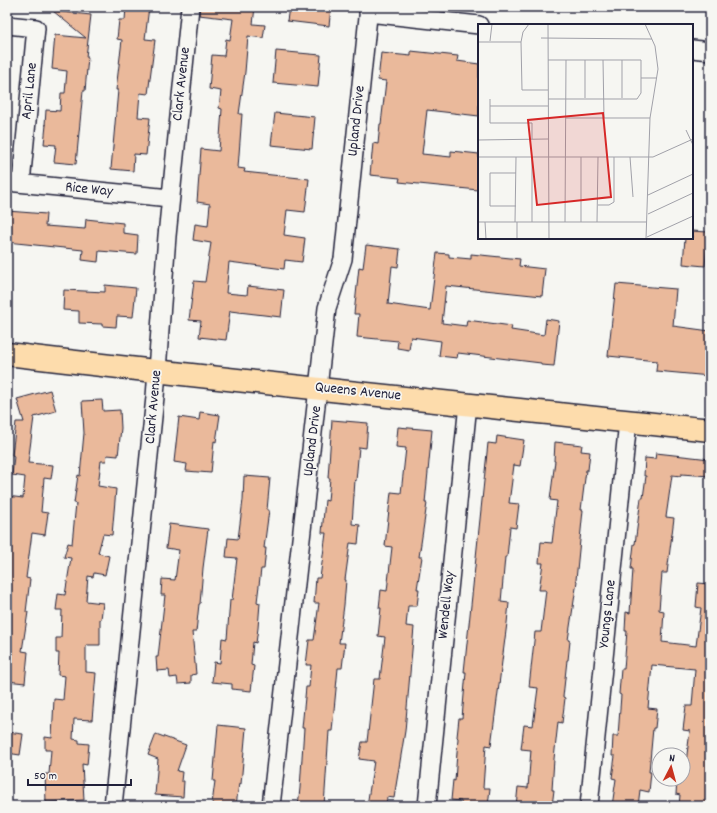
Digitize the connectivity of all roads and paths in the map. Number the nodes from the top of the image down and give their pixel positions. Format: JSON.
{"nodes":[{"id":1,"x":190,"y":7,"type":"edge"},
{"id":2,"x":369,"y":10,"type":"edge"},
{"id":3,"x":7,"y":25,"type":"edge"},
{"id":4,"x":478,"y":26,"type":"edge"},
{"id":5,"x":693,"y":49,"type":"edge"},
{"id":6,"x":710,"y":51,"type":"edge"},
{"id":7,"x":14,"y":182,"type":"edge"},
{"id":8,"x":170,"y":198,"type":"junction"},
{"id":9,"x":7,"y":354,"type":"edge"},
{"id":10,"x":157,"y":372,"type":"junction"},
{"id":11,"x":319,"y":388,"type":"junction"},
{"id":12,"x":468,"y":404,"type":"junction"},
{"id":13,"x":628,"y":421,"type":"junction"},
{"id":14,"x":710,"y":430,"type":"edge"},
{"id":15,"x":112,"y":806,"type":"edge"},
{"id":16,"x":271,"y":806,"type":"edge"},
{"id":17,"x":427,"y":806,"type":"edge"},
{"id":18,"x":589,"y":806,"type":"edge"}],
"edges":[{"from":1,"to":8,"type":"street","name":"Clark Avenue"},
{"from":2,"to":4,"type":"street"},
{"from":2,"to":11,"type":"street","name":"Upland Drive"},
{"from":3,"to":7,"type":"street","name":"April Lane"},
{"from":5,"to":6,"type":"street"},
{"from":7,"to":8,"type":"street","name":"Rice Way"},
{"from":8,"to":10,"type":"street","name":"Clark Avenue"},
{"from":9,"to":10,"type":"main road","name":"Queens Avenue"},
{"from":10,"to":11,"type":"main road","name":"Queens Avenue"},
{"from":10,"to":15,"type":"street","name":"Clark Avenue"},
{"from":11,"to":12,"type":"main road","name":"Queens Avenue"},
{"from":11,"to":16,"type":"street","name":"Upland Drive"},
{"from":12,"to":13,"type":"main road","name":"Queens Avenue"},
{"from":12,"to":17,"type":"street","name":"Wendell Way"},
{"from":13,"to":14,"type":"main road","name":"Queens Avenue"},
{"from":13,"to":18,"type":"street","name":"Youngs Lane"}]}
